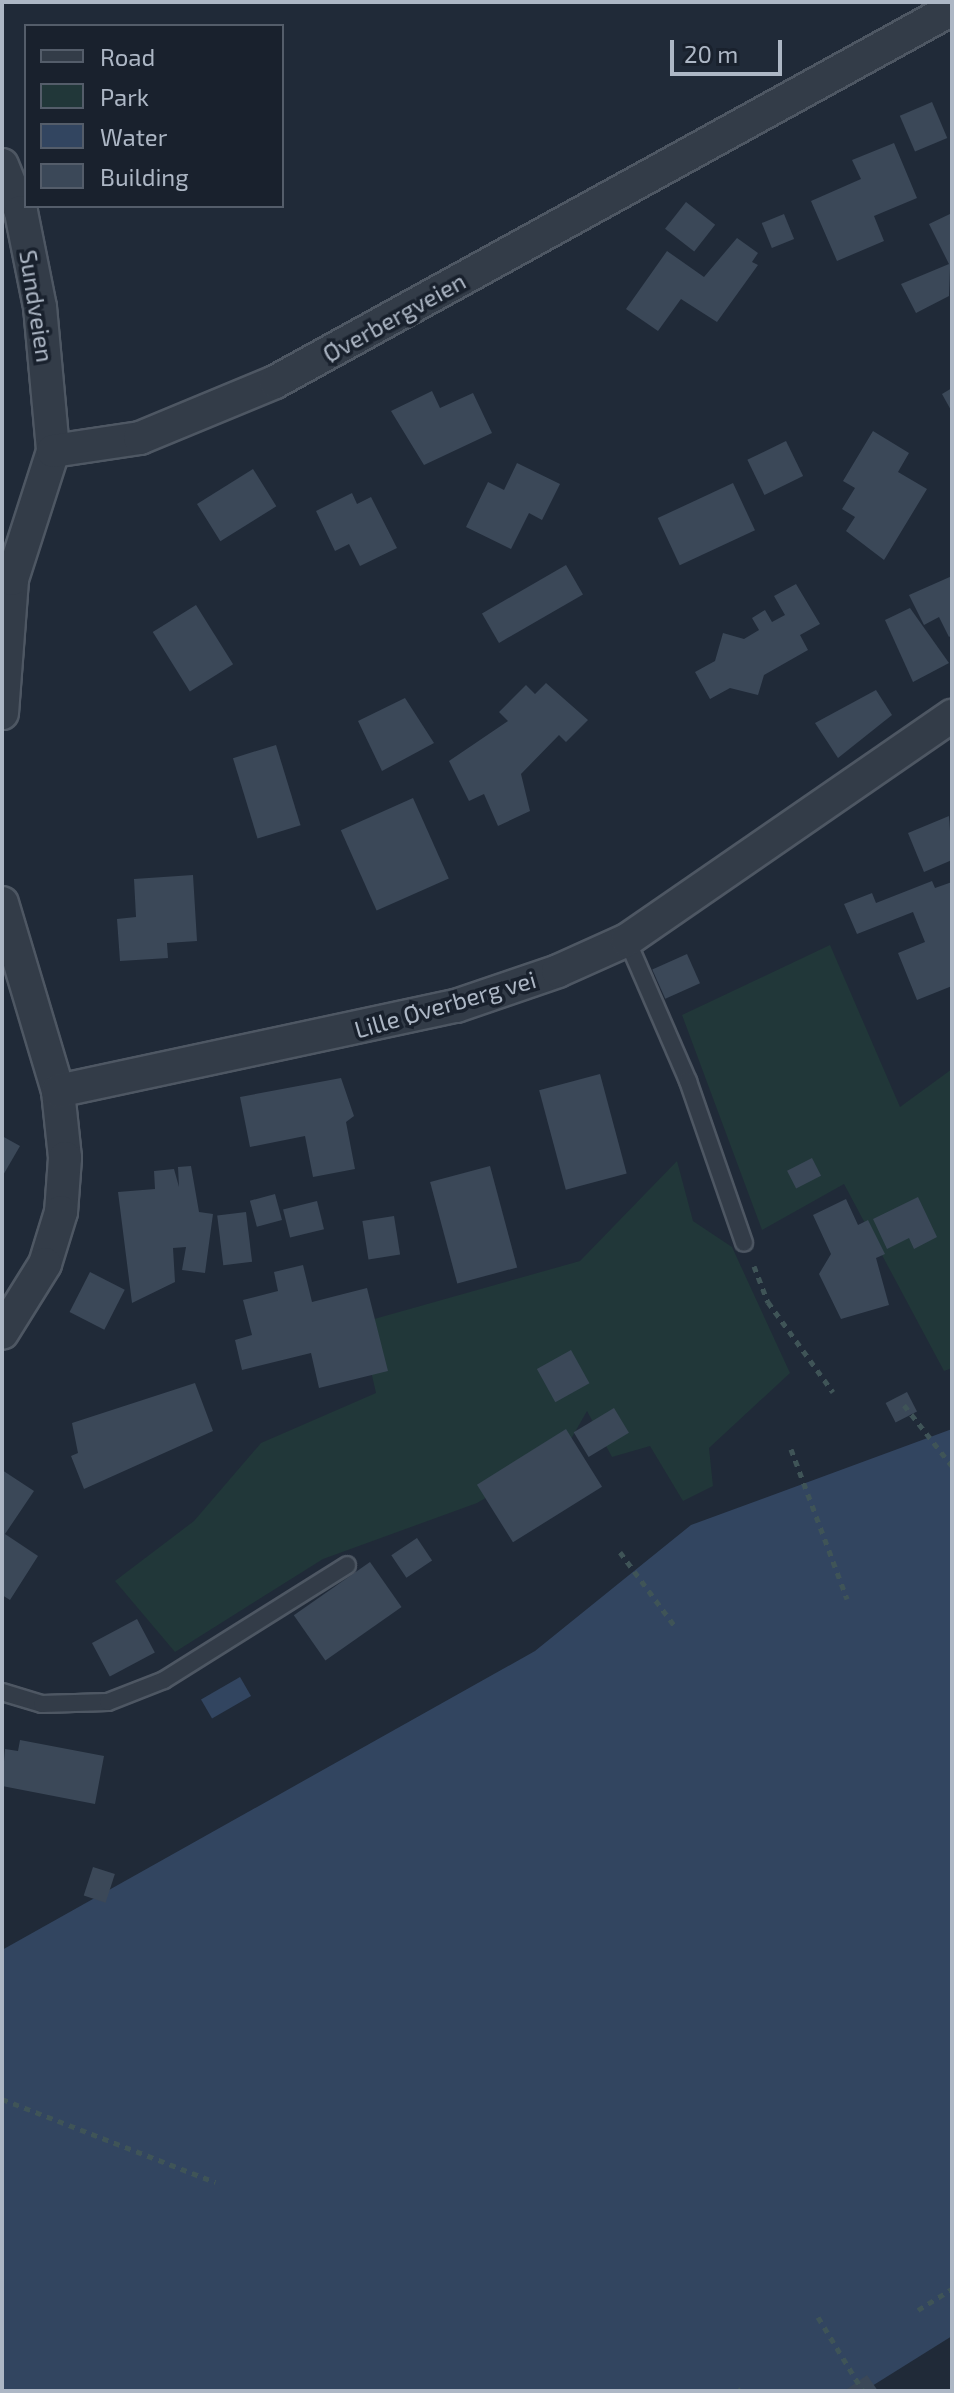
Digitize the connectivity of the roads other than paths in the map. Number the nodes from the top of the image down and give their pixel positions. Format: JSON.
{"nodes":[{"id":1,"x":952,"y":9,"type":"edge"},
{"id":2,"x":2,"y":165,"type":"edge"},
{"id":3,"x":53,"y":451,"type":"junction"},
{"id":4,"x":7,"y":579,"type":"edge"},
{"id":5,"x":2,"y":713,"type":"edge"},
{"id":6,"x":952,"y":716,"type":"edge"},
{"id":7,"x":2,"y":903,"type":"edge"},
{"id":8,"x":627,"y":940,"type":"junction"},
{"id":9,"x":58,"y":1091,"type":"junction"},
{"id":10,"x":744,"y":1243,"type":"road end"},
{"id":11,"x":2,"y":1333,"type":"edge"},
{"id":12,"x":347,"y":1565,"type":"dead end"},
{"id":13,"x":2,"y":1692,"type":"edge"}],
"edges":[{"from":1,"to":3,"type":"street","name":"Øverbergveien"},
{"from":2,"to":3,"type":"street","name":"Sundveien"},
{"from":3,"to":4,"type":"street"},
{"from":4,"to":5,"type":"street"},
{"from":6,"to":8,"type":"street","name":"Lille Øverberg vei"},
{"from":7,"to":9,"type":"street"},
{"from":8,"to":9,"type":"street","name":"Lille Øverberg vei"},
{"from":8,"to":10,"type":"lane"},
{"from":9,"to":11,"type":"street"},
{"from":12,"to":13,"type":"lane"}]}
